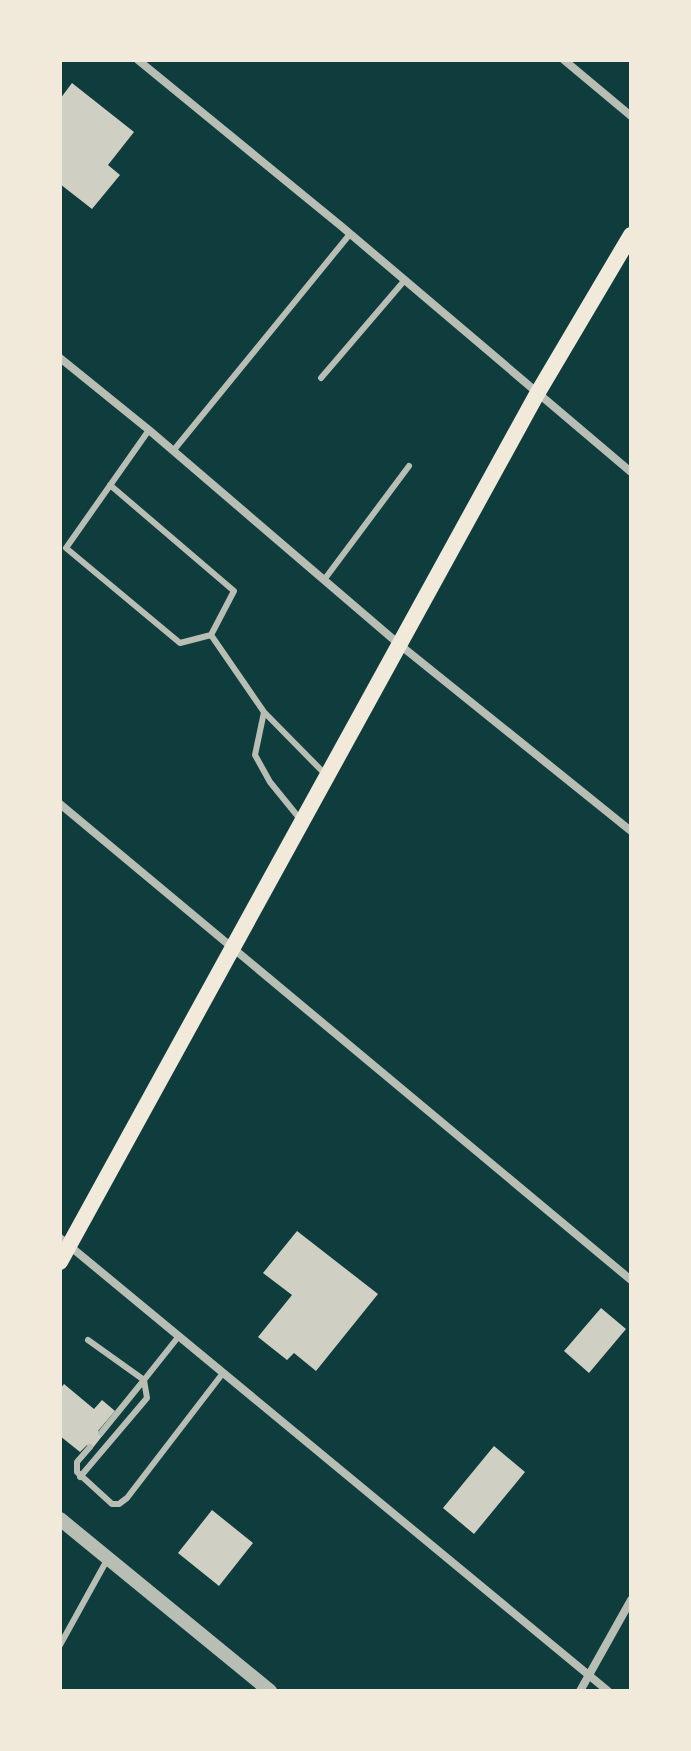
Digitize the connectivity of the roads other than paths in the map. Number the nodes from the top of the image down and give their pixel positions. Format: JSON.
{"nodes":[{"id":1,"x":138,"y":60,"type":"edge"},
{"id":2,"x":564,"y":60,"type":"edge"},
{"id":3,"x":631,"y":116,"type":"edge"},
{"id":4,"x":350,"y":234,"type":"junction"},
{"id":5,"x":631,"y":235,"type":"edge"},
{"id":6,"x":404,"y":281,"type":"junction"},
{"id":7,"x":60,"y":358,"type":"edge"},
{"id":8,"x":321,"y":378,"type":"dead end"},
{"id":9,"x":537,"y":394,"type":"junction"},
{"id":10,"x":149,"y":430,"type":"junction"},
{"id":11,"x":173,"y":451,"type":"junction"},
{"id":12,"x":409,"y":466,"type":"dead end"},
{"id":13,"x":631,"y":472,"type":"edge"},
{"id":14,"x":110,"y":485,"type":"junction"},
{"id":15,"x":324,"y":580,"type":"junction"},
{"id":16,"x":211,"y":635,"type":"junction"},
{"id":17,"x":400,"y":645,"type":"junction"},
{"id":18,"x":264,"y":712,"type":"junction"},
{"id":19,"x":327,"y":777,"type":"junction"},
{"id":20,"x":60,"y":804,"type":"edge"},
{"id":21,"x":302,"y":822,"type":"junction"},
{"id":22,"x":631,"y":831,"type":"edge"},
{"id":23,"x":231,"y":949,"type":"junction"},
{"id":24,"x":64,"y":1242,"type":"edge"},
{"id":25,"x":60,"y":1262,"type":"edge"},
{"id":26,"x":631,"y":1280,"type":"edge"},
{"id":27,"x":179,"y":1336,"type":"junction"},
{"id":28,"x":88,"y":1340,"type":"dead end"},
{"id":29,"x":223,"y":1373,"type":"junction"},
{"id":30,"x":144,"y":1380,"type":"junction"},
{"id":31,"x":101,"y":1433,"type":"dead end"},
{"id":32,"x":90,"y":1447,"type":"dead end"},
{"id":33,"x":80,"y":1477,"type":"junction"},
{"id":34,"x":60,"y":1519,"type":"edge"},
{"id":35,"x":108,"y":1558,"type":"junction"},
{"id":36,"x":631,"y":1600,"type":"edge"},
{"id":37,"x":60,"y":1645,"type":"edge"},
{"id":38,"x":589,"y":1676,"type":"junction"},
{"id":39,"x":270,"y":1691,"type":"edge"},
{"id":40,"x":580,"y":1691,"type":"edge"},
{"id":41,"x":608,"y":1691,"type":"edge"}],
"edges":[{"from":1,"to":4,"type":"street"},
{"from":2,"to":3,"type":"street"},
{"from":4,"to":6,"type":"street"},
{"from":4,"to":11,"type":"lane"},
{"from":5,"to":9,"type":"main road"},
{"from":6,"to":8,"type":"lane"},
{"from":6,"to":9,"type":"street"},
{"from":7,"to":10,"type":"street"},
{"from":9,"to":13,"type":"street"},
{"from":9,"to":17,"type":"main road"},
{"from":10,"to":11,"type":"street"},
{"from":10,"to":14,"type":"lane"},
{"from":11,"to":15,"type":"street"},
{"from":12,"to":15,"type":"lane"},
{"from":14,"to":16,"type":"lane"},
{"from":14,"to":16,"type":"lane"},
{"from":15,"to":17,"type":"street"},
{"from":16,"to":18,"type":"lane"},
{"from":17,"to":19,"type":"main road"},
{"from":17,"to":22,"type":"street"},
{"from":18,"to":19,"type":"lane"},
{"from":18,"to":21,"type":"lane"},
{"from":19,"to":21,"type":"main road"},
{"from":20,"to":23,"type":"street"},
{"from":21,"to":23,"type":"main road"},
{"from":23,"to":24,"type":"main road"},
{"from":23,"to":26,"type":"street"},
{"from":24,"to":25,"type":"main road"},
{"from":24,"to":27,"type":"street"},
{"from":27,"to":29,"type":"street"},
{"from":27,"to":30,"type":"lane"},
{"from":28,"to":30,"type":"lane"},
{"from":29,"to":33,"type":"lane"},
{"from":29,"to":38,"type":"street"},
{"from":30,"to":31,"type":"lane"},
{"from":30,"to":33,"type":"lane"},
{"from":32,"to":33,"type":"lane"},
{"from":34,"to":35,"type":"street"},
{"from":35,"to":37,"type":"lane"},
{"from":35,"to":39,"type":"street"},
{"from":36,"to":38,"type":"street"},
{"from":38,"to":40,"type":"street"},
{"from":38,"to":41,"type":"street"}]}
